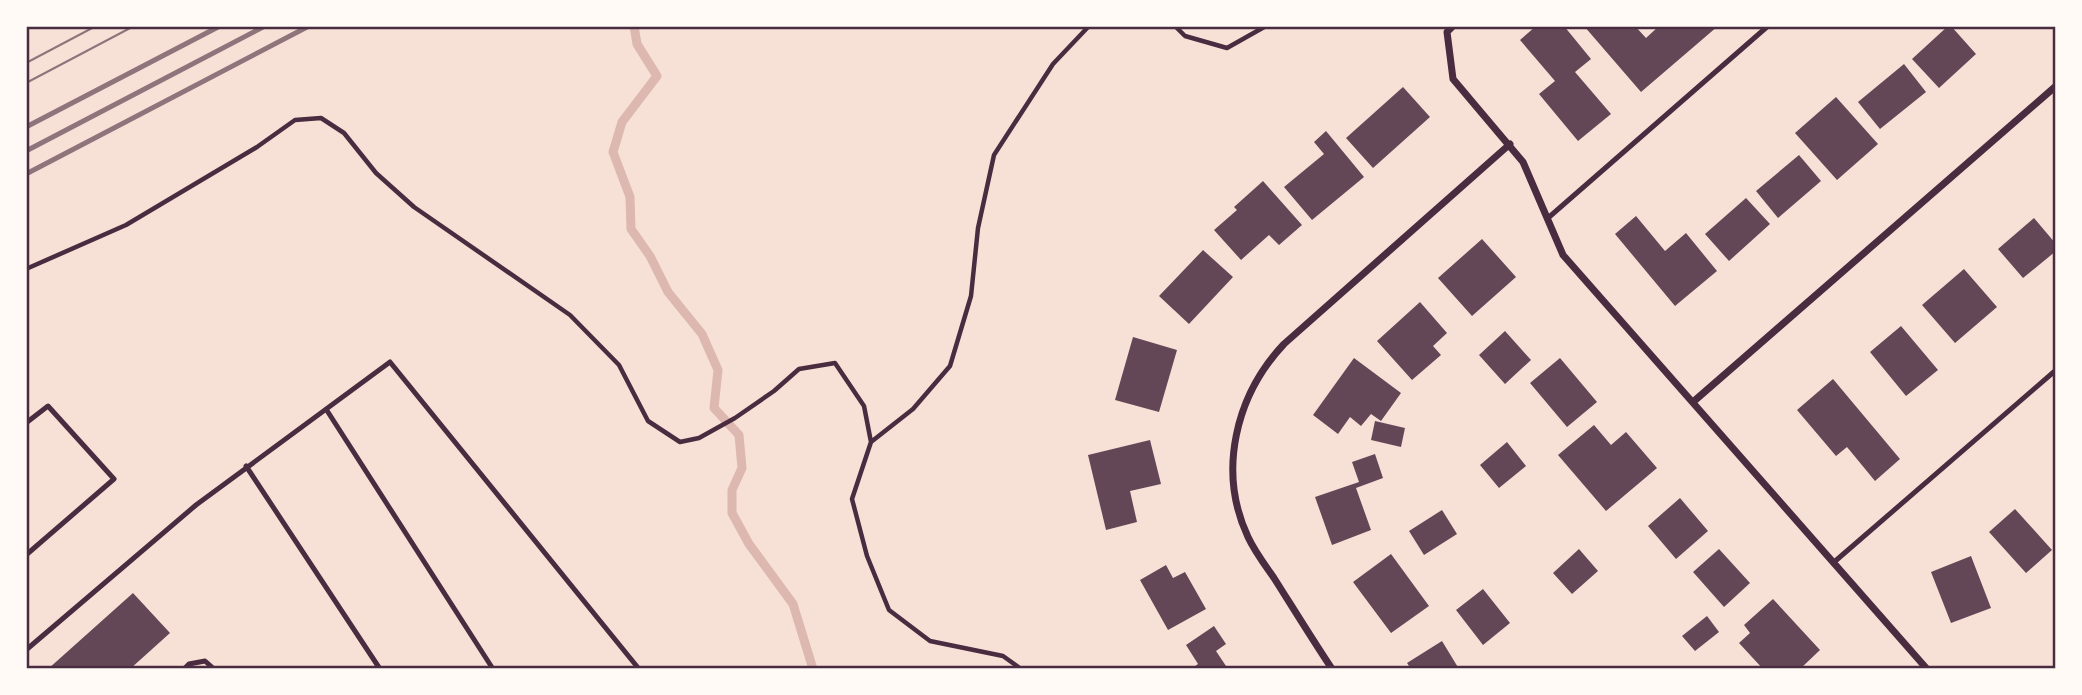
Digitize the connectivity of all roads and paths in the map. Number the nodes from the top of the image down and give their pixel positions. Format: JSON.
{"nodes":[{"id":1,"x":1089,"y":26,"type":"edge"},
{"id":2,"x":1175,"y":26,"type":"edge"},
{"id":3,"x":1266,"y":26,"type":"edge"},
{"id":4,"x":1453,"y":26,"type":"edge"},
{"id":5,"x":1768,"y":26,"type":"edge"},
{"id":6,"x":2056,"y":86,"type":"edge"},
{"id":7,"x":1510,"y":144,"type":"junction"},
{"id":8,"x":1548,"y":218,"type":"junction"},
{"id":9,"x":26,"y":269,"type":"edge"},
{"id":10,"x":2056,"y":370,"type":"edge"},
{"id":11,"x":1693,"y":402,"type":"junction"},
{"id":12,"x":326,"y":409,"type":"junction"},
{"id":13,"x":26,"y":423,"type":"edge"},
{"id":14,"x":871,"y":443,"type":"junction"},
{"id":15,"x":246,"y":466,"type":"junction"},
{"id":16,"x":26,"y":555,"type":"edge"},
{"id":17,"x":1833,"y":563,"type":"junction"},
{"id":18,"x":26,"y":650,"type":"edge"},
{"id":19,"x":184,"y":669,"type":"edge"},
{"id":20,"x":214,"y":669,"type":"edge"},
{"id":21,"x":380,"y":669,"type":"edge"},
{"id":22,"x":493,"y":669,"type":"edge"},
{"id":23,"x":639,"y":669,"type":"edge"},
{"id":24,"x":1021,"y":669,"type":"edge"},
{"id":25,"x":1332,"y":669,"type":"edge"},
{"id":26,"x":1927,"y":669,"type":"edge"}],
"edges":[{"from":1,"to":14,"type":"path"},
{"from":2,"to":3,"type":"path"},
{"from":4,"to":7,"type":"street"},
{"from":5,"to":8,"type":"lane"},
{"from":6,"to":11,"type":"street"},
{"from":7,"to":8,"type":"street"},
{"from":7,"to":25,"type":"street"},
{"from":8,"to":11,"type":"street"},
{"from":9,"to":14,"type":"path"},
{"from":10,"to":17,"type":"lane"},
{"from":11,"to":17,"type":"street"},
{"from":12,"to":15,"type":"lane"},
{"from":12,"to":22,"type":"lane"},
{"from":12,"to":23,"type":"lane"},
{"from":13,"to":16,"type":"lane"},
{"from":14,"to":24,"type":"path"},
{"from":15,"to":18,"type":"lane"},
{"from":15,"to":21,"type":"lane"},
{"from":17,"to":26,"type":"street"},
{"from":19,"to":20,"type":"lane"}]}
